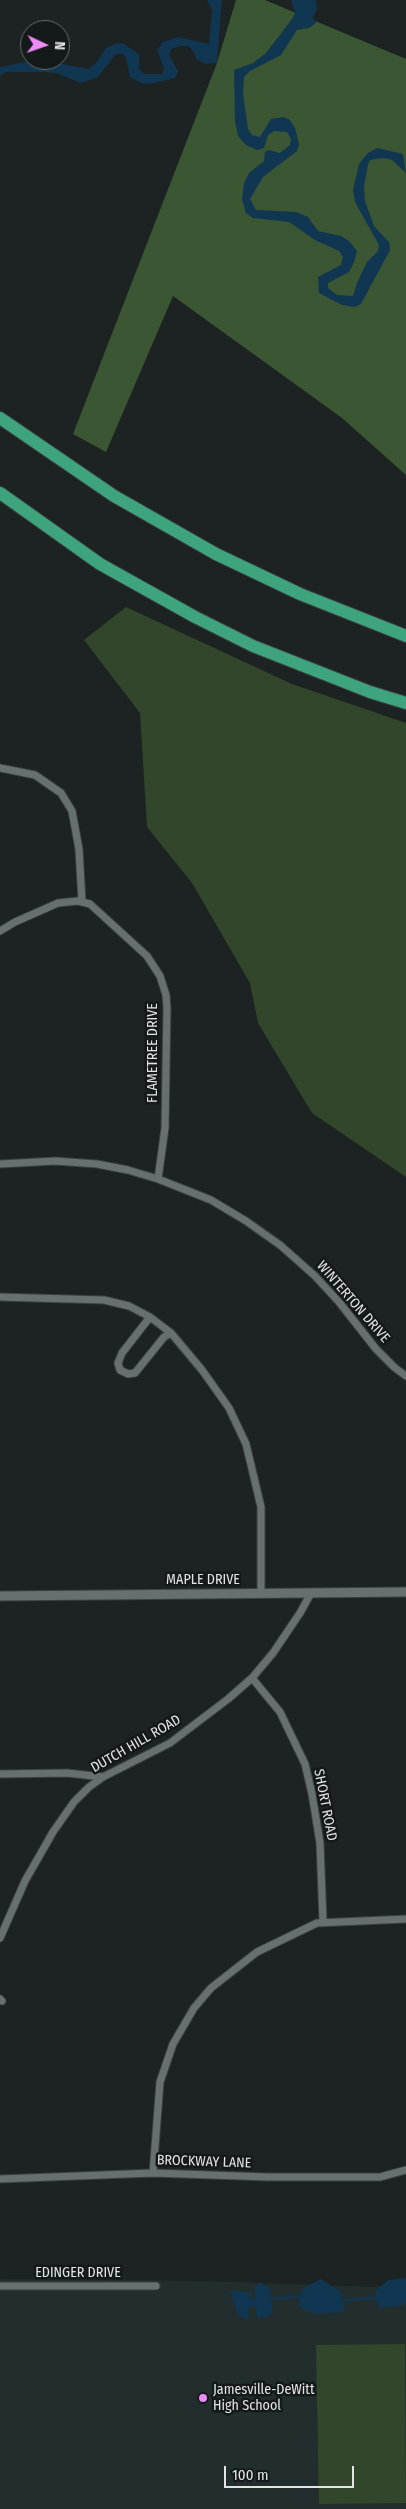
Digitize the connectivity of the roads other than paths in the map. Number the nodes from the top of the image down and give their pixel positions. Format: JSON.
{"nodes":[{"id":1,"x":0,"y":418,"type":"edge"},
{"id":2,"x":0,"y":493,"type":"edge"},
{"id":3,"x":406,"y":636,"type":"edge"},
{"id":4,"x":406,"y":704,"type":"edge"},
{"id":5,"x":0,"y":768,"type":"edge"},
{"id":6,"x":82,"y":902,"type":"junction"},
{"id":7,"x":0,"y":931,"type":"edge"},
{"id":8,"x":0,"y":1164,"type":"edge"},
{"id":9,"x":158,"y":1179,"type":"junction"},
{"id":10,"x":0,"y":1297,"type":"edge"},
{"id":11,"x":150,"y":1317,"type":"junction"},
{"id":12,"x":171,"y":1333,"type":"junction"},
{"id":13,"x":406,"y":1376,"type":"edge"},
{"id":14,"x":406,"y":1592,"type":"edge"},
{"id":15,"x":311,"y":1593,"type":"junction"},
{"id":16,"x":261,"y":1594,"type":"junction"},
{"id":17,"x":0,"y":1596,"type":"edge"},
{"id":18,"x":252,"y":1678,"type":"junction"},
{"id":19,"x":0,"y":1774,"type":"edge"},
{"id":20,"x":103,"y":1777,"type":"junction"},
{"id":21,"x":406,"y":1919,"type":"edge"},
{"id":22,"x":323,"y":1922,"type":"junction"},
{"id":23,"x":0,"y":1938,"type":"edge"},
{"id":24,"x":406,"y":2170,"type":"edge"},
{"id":25,"x":153,"y":2173,"type":"junction"},
{"id":26,"x":0,"y":2178,"type":"edge"},
{"id":27,"x":0,"y":2286,"type":"edge"},
{"id":28,"x":156,"y":2286,"type":"dead end"}],
"edges":[{"from":1,"to":3,"type":"highway"},
{"from":2,"to":4,"type":"highway"},
{"from":5,"to":6,"type":"street"},
{"from":6,"to":7,"type":"street"},
{"from":6,"to":9,"type":"street","name":"FLAMETREE DRIVE"},
{"from":8,"to":9,"type":"street","name":"WINTERTON DRIVE"},
{"from":9,"to":13,"type":"street","name":"WINTERTON DRIVE"},
{"from":10,"to":11,"type":"street"},
{"from":11,"to":12,"type":"street"},
{"from":11,"to":12,"type":"street"},
{"from":12,"to":16,"type":"street"},
{"from":14,"to":15,"type":"street","name":"MAPLE DRIVE"},
{"from":15,"to":16,"type":"street","name":"MAPLE DRIVE"},
{"from":15,"to":18,"type":"street","name":"DUTCH HILL ROAD"},
{"from":16,"to":17,"type":"street","name":"MAPLE DRIVE"},
{"from":18,"to":20,"type":"street","name":"DUTCH HILL ROAD"},
{"from":18,"to":22,"type":"street","name":"SHORT ROAD"},
{"from":19,"to":20,"type":"street"},
{"from":20,"to":23,"type":"street","name":"DUTCH HILL ROAD"},
{"from":21,"to":22,"type":"street"},
{"from":22,"to":25,"type":"street"},
{"from":24,"to":25,"type":"street","name":"BROCKWAY LANE"},
{"from":25,"to":26,"type":"street","name":"BROCKWAY LANE"},
{"from":27,"to":28,"type":"street","name":"EDINGER DRIVE"}]}
